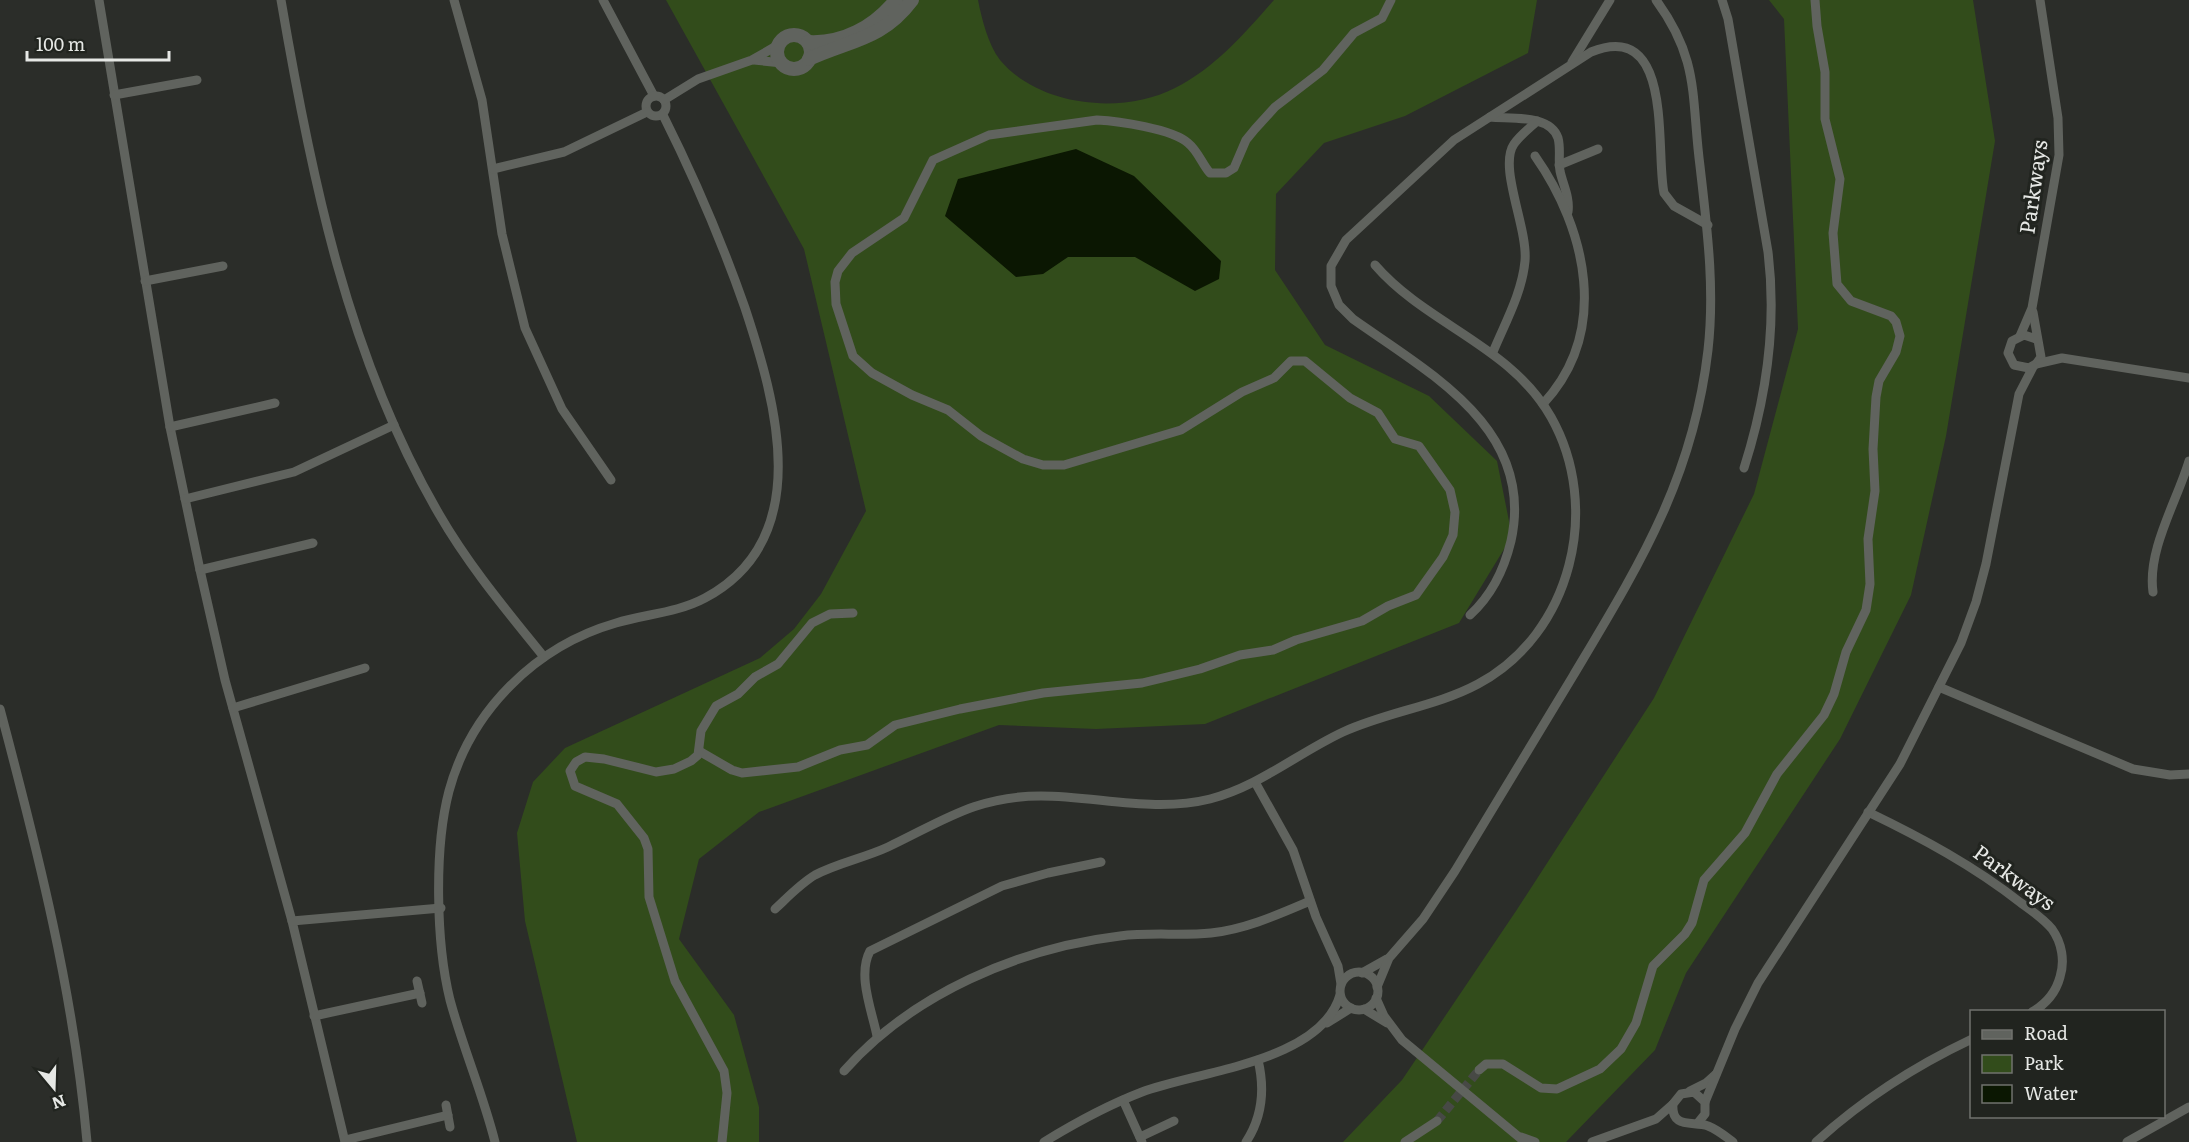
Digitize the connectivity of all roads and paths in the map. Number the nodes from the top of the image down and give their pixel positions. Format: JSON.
{"nodes":[{"id":1,"x":99,"y":0,"type":"edge"},
{"id":2,"x":281,"y":0,"type":"edge"},
{"id":3,"x":454,"y":0,"type":"edge"},
{"id":4,"x":603,"y":0,"type":"edge"},
{"id":5,"x":896,"y":0,"type":"edge"},
{"id":6,"x":912,"y":0,"type":"edge"},
{"id":7,"x":1391,"y":0,"type":"edge"},
{"id":8,"x":1610,"y":0,"type":"edge"},
{"id":9,"x":1656,"y":0,"type":"edge"},
{"id":10,"x":1722,"y":0,"type":"edge"},
{"id":11,"x":1815,"y":0,"type":"edge"},
{"id":12,"x":2040,"y":0,"type":"edge"},
{"id":13,"x":808,"y":42,"type":"junction"},
{"id":14,"x":778,"y":45,"type":"junction"},
{"id":15,"x":810,"y":59,"type":"junction"},
{"id":16,"x":752,"y":60,"type":"junction"},
{"id":17,"x":782,"y":63,"type":"junction"},
{"id":18,"x":1569,"y":66,"type":"junction"},
{"id":19,"x":197,"y":80,"type":"dead end"},
{"id":20,"x":114,"y":95,"type":"junction"},
{"id":21,"x":654,"y":96,"type":"junction"},
{"id":22,"x":664,"y":100,"type":"junction"},
{"id":23,"x":647,"y":112,"type":"junction"},
{"id":24,"x":663,"y":115,"type":"junction"},
{"id":25,"x":1490,"y":117,"type":"junction"},
{"id":26,"x":1538,"y":121,"type":"junction"},
{"id":27,"x":1598,"y":149,"type":"dead end"},
{"id":28,"x":1535,"y":156,"type":"dead end"},
{"id":29,"x":1559,"y":165,"type":"junction"},
{"id":30,"x":493,"y":169,"type":"junction"},
{"id":31,"x":1568,"y":214,"type":"junction"},
{"id":32,"x":1708,"y":225,"type":"junction"},
{"id":33,"x":1375,"y":265,"type":"dead end"},
{"id":34,"x":223,"y":266,"type":"dead end"},
{"id":35,"x":145,"y":281,"type":"junction"},
{"id":36,"x":2032,"y":308,"type":"junction"},
{"id":37,"x":2020,"y":336,"type":"junction"},
{"id":38,"x":2038,"y":341,"type":"junction"},
{"id":39,"x":1493,"y":352,"type":"junction"},
{"id":40,"x":2062,"y":358,"type":"junction"},
{"id":41,"x":2014,"y":365,"type":"junction"},
{"id":42,"x":2035,"y":365,"type":"junction"},
{"id":43,"x":2189,"y":378,"type":"edge"},
{"id":44,"x":2019,"y":394,"type":"junction"},
{"id":45,"x":275,"y":403,"type":"dead end"},
{"id":46,"x":1543,"y":404,"type":"junction"},
{"id":47,"x":394,"y":425,"type":"junction"},
{"id":48,"x":170,"y":427,"type":"junction"},
{"id":49,"x":2189,"y":460,"type":"edge"},
{"id":50,"x":1744,"y":468,"type":"dead end"},
{"id":51,"x":611,"y":480,"type":"dead end"},
{"id":52,"x":185,"y":499,"type":"junction"},
{"id":53,"x":313,"y":543,"type":"dead end"},
{"id":54,"x":200,"y":570,"type":"junction"},
{"id":55,"x":2153,"y":592,"type":"dead end"},
{"id":56,"x":853,"y":613,"type":"dead end"},
{"id":57,"x":1470,"y":615,"type":"dead end"},
{"id":58,"x":544,"y":657,"type":"junction"},
{"id":59,"x":365,"y":668,"type":"dead end"},
{"id":60,"x":1939,"y":687,"type":"junction"},
{"id":61,"x":233,"y":708,"type":"junction"},
{"id":62,"x":0,"y":709,"type":"edge"},
{"id":63,"x":699,"y":751,"type":"junction"},
{"id":64,"x":2189,"y":774,"type":"edge"},
{"id":65,"x":1256,"y":782,"type":"junction"},
{"id":66,"x":1868,"y":812,"type":"junction"},
{"id":67,"x":1101,"y":862,"type":"dead end"},
{"id":68,"x":1310,"y":901,"type":"junction"},
{"id":69,"x":441,"y":908,"type":"junction"},
{"id":70,"x":775,"y":909,"type":"dead end"},
{"id":71,"x":292,"y":921,"type":"junction"},
{"id":72,"x":1389,"y":958,"type":"junction"},
{"id":73,"x":1336,"y":961,"type":"junction"},
{"id":74,"x":1359,"y":973,"type":"junction"},
{"id":75,"x":417,"y":981,"type":"dead end"},
{"id":76,"x":1341,"y":984,"type":"junction"},
{"id":77,"x":1377,"y":987,"type":"junction"},
{"id":78,"x":420,"y":993,"type":"junction"},
{"id":79,"x":1340,"y":995,"type":"junction"},
{"id":80,"x":1376,"y":998,"type":"junction"},
{"id":81,"x":422,"y":1003,"type":"dead end"},
{"id":82,"x":1350,"y":1008,"type":"junction"},
{"id":83,"x":1364,"y":1009,"type":"junction"},
{"id":84,"x":2033,"y":1010,"type":"edge"},
{"id":85,"x":314,"y":1016,"type":"junction"},
{"id":86,"x":1324,"y":1024,"type":"junction"},
{"id":87,"x":1389,"y":1024,"type":"junction"},
{"id":88,"x":877,"y":1036,"type":"junction"},
{"id":89,"x":1970,"y":1040,"type":"edge"},
{"id":90,"x":1258,"y":1060,"type":"junction"},
{"id":91,"x":1479,"y":1070,"type":"tunnel mouth"},
{"id":92,"x":844,"y":1071,"type":"dead end"},
{"id":93,"x":1718,"y":1072,"type":"junction"},
{"id":94,"x":1690,"y":1091,"type":"junction"},
{"id":95,"x":1123,"y":1100,"type":"junction"},
{"id":96,"x":1705,"y":1102,"type":"junction"},
{"id":97,"x":1673,"y":1104,"type":"junction"},
{"id":98,"x":2189,"y":1107,"type":"edge"},
{"id":99,"x":1706,"y":1114,"type":"junction"},
{"id":100,"x":1437,"y":1121,"type":"tunnel mouth"},
{"id":101,"x":1650,"y":1121,"type":"junction"},
{"id":102,"x":1174,"y":1122,"type":"dead end"},
{"id":103,"x":1680,"y":1123,"type":"junction"},
{"id":104,"x":1697,"y":1124,"type":"junction"},
{"id":105,"x":450,"y":1127,"type":"dead end"},
{"id":106,"x":1721,"y":1132,"type":"junction"},
{"id":107,"x":1141,"y":1139,"type":"edge"},
{"id":108,"x":1523,"y":1140,"type":"edge"},
{"id":109,"x":345,"y":1141,"type":"edge"},
{"id":110,"x":1596,"y":1141,"type":"edge"},
{"id":111,"x":87,"y":1142,"type":"edge"},
{"id":112,"x":495,"y":1142,"type":"edge"},
{"id":113,"x":722,"y":1142,"type":"edge"},
{"id":114,"x":1044,"y":1142,"type":"edge"},
{"id":115,"x":1246,"y":1142,"type":"edge"},
{"id":116,"x":1405,"y":1142,"type":"edge"},
{"id":117,"x":1535,"y":1142,"type":"edge"},
{"id":118,"x":1733,"y":1142,"type":"edge"},
{"id":119,"x":1816,"y":1142,"type":"edge"},
{"id":120,"x":2127,"y":1142,"type":"edge"}],
"edges":[{"from":1,"to":20,"type":"street"},
{"from":2,"to":47,"type":"street"},
{"from":3,"to":30,"type":"street"},
{"from":4,"to":21,"type":"street"},
{"from":5,"to":13,"type":"street"},
{"from":6,"to":15,"type":"street"},
{"from":7,"to":63,"type":"street"},
{"from":8,"to":18,"type":"street"},
{"from":9,"to":32,"type":"street"},
{"from":10,"to":50,"type":"street"},
{"from":11,"to":91,"type":"street"},
{"from":12,"to":36,"type":"street","name":"Parkways"},
{"from":13,"to":14,"type":"street"},
{"from":13,"to":15,"type":"street"},
{"from":14,"to":16,"type":"street"},
{"from":14,"to":17,"type":"street"},
{"from":15,"to":17,"type":"street"},
{"from":16,"to":17,"type":"street"},
{"from":16,"to":22,"type":"street"},
{"from":18,"to":25,"type":"street"},
{"from":18,"to":32,"type":"street"},
{"from":19,"to":20,"type":"street"},
{"from":20,"to":35,"type":"street"},
{"from":21,"to":22,"type":"street"},
{"from":21,"to":23,"type":"street"},
{"from":22,"to":24,"type":"street"},
{"from":23,"to":24,"type":"street"},
{"from":23,"to":30,"type":"street"},
{"from":24,"to":58,"type":"street"},
{"from":25,"to":26,"type":"street"},
{"from":25,"to":57,"type":"street"},
{"from":26,"to":29,"type":"street"},
{"from":26,"to":39,"type":"street"},
{"from":27,"to":29,"type":"street"},
{"from":28,"to":31,"type":"street"},
{"from":29,"to":31,"type":"street"},
{"from":30,"to":51,"type":"street"},
{"from":31,"to":46,"type":"street"},
{"from":32,"to":72,"type":"street"},
{"from":33,"to":39,"type":"street"},
{"from":34,"to":35,"type":"street"},
{"from":35,"to":48,"type":"street"},
{"from":36,"to":37,"type":"street","name":"Parkways"},
{"from":36,"to":38,"type":"street","name":"Parkways"},
{"from":37,"to":38,"type":"street"},
{"from":37,"to":41,"type":"street"},
{"from":38,"to":40,"type":"street"},
{"from":38,"to":42,"type":"street"},
{"from":39,"to":46,"type":"street"},
{"from":40,"to":42,"type":"street"},
{"from":40,"to":43,"type":"street"},
{"from":41,"to":42,"type":"street"},
{"from":41,"to":44,"type":"street"},
{"from":42,"to":44,"type":"street"},
{"from":44,"to":60,"type":"street"},
{"from":45,"to":48,"type":"street"},
{"from":46,"to":65,"type":"street"},
{"from":47,"to":52,"type":"street"},
{"from":47,"to":58,"type":"street"},
{"from":48,"to":52,"type":"street"},
{"from":49,"to":55,"type":"street"},
{"from":52,"to":54,"type":"street"},
{"from":53,"to":54,"type":"street"},
{"from":54,"to":61,"type":"street"},
{"from":56,"to":63,"type":"street"},
{"from":58,"to":69,"type":"street"},
{"from":59,"to":61,"type":"street"},
{"from":60,"to":64,"type":"street"},
{"from":60,"to":66,"type":"street"},
{"from":61,"to":71,"type":"street"},
{"from":62,"to":111,"type":"street"},
{"from":63,"to":113,"type":"street"},
{"from":65,"to":68,"type":"street"},
{"from":65,"to":70,"type":"street"},
{"from":66,"to":84,"type":"street","name":"Parkways"},
{"from":66,"to":93,"type":"street"},
{"from":67,"to":88,"type":"street"},
{"from":68,"to":73,"type":"street"},
{"from":68,"to":88,"type":"street"},
{"from":69,"to":71,"type":"street"},
{"from":69,"to":112,"type":"street"},
{"from":71,"to":85,"type":"street"},
{"from":72,"to":74,"type":"street"},
{"from":72,"to":77,"type":"street"},
{"from":73,"to":74,"type":"street"},
{"from":73,"to":76,"type":"street"},
{"from":74,"to":76,"type":"street"},
{"from":74,"to":77,"type":"street"},
{"from":75,"to":78,"type":"street"},
{"from":76,"to":79,"type":"street"},
{"from":77,"to":80,"type":"street"},
{"from":78,"to":81,"type":"street"},
{"from":78,"to":85,"type":"street"},
{"from":79,"to":82,"type":"street"},
{"from":79,"to":86,"type":"street"},
{"from":80,"to":83,"type":"street"},
{"from":80,"to":87,"type":"street"},
{"from":82,"to":83,"type":"street"},
{"from":82,"to":86,"type":"street"},
{"from":83,"to":87,"type":"street"},
{"from":85,"to":109,"type":"street"},
{"from":86,"to":90,"type":"street"},
{"from":87,"to":108,"type":"street"},
{"from":88,"to":92,"type":"street"},
{"from":89,"to":119,"type":"street"},
{"from":90,"to":95,"type":"street"},
{"from":90,"to":115,"type":"street"},
{"from":93,"to":94,"type":"street"},
{"from":93,"to":96,"type":"street"},
{"from":94,"to":96,"type":"street"},
{"from":94,"to":97,"type":"street"},
{"from":95,"to":107,"type":"street"},
{"from":95,"to":114,"type":"street"},
{"from":96,"to":99,"type":"street"},
{"from":97,"to":101,"type":"street"},
{"from":97,"to":103,"type":"street"},
{"from":98,"to":120,"type":"street"},
{"from":99,"to":104,"type":"street"},
{"from":99,"to":106,"type":"street"},
{"from":100,"to":116,"type":"street"},
{"from":101,"to":103,"type":"street"},
{"from":101,"to":110,"type":"street"},
{"from":102,"to":107,"type":"street"},
{"from":103,"to":104,"type":"street"},
{"from":104,"to":106,"type":"street"},
{"from":105,"to":109,"type":"street"},
{"from":106,"to":118,"type":"street"},
{"from":108,"to":117,"type":"street"}]}
